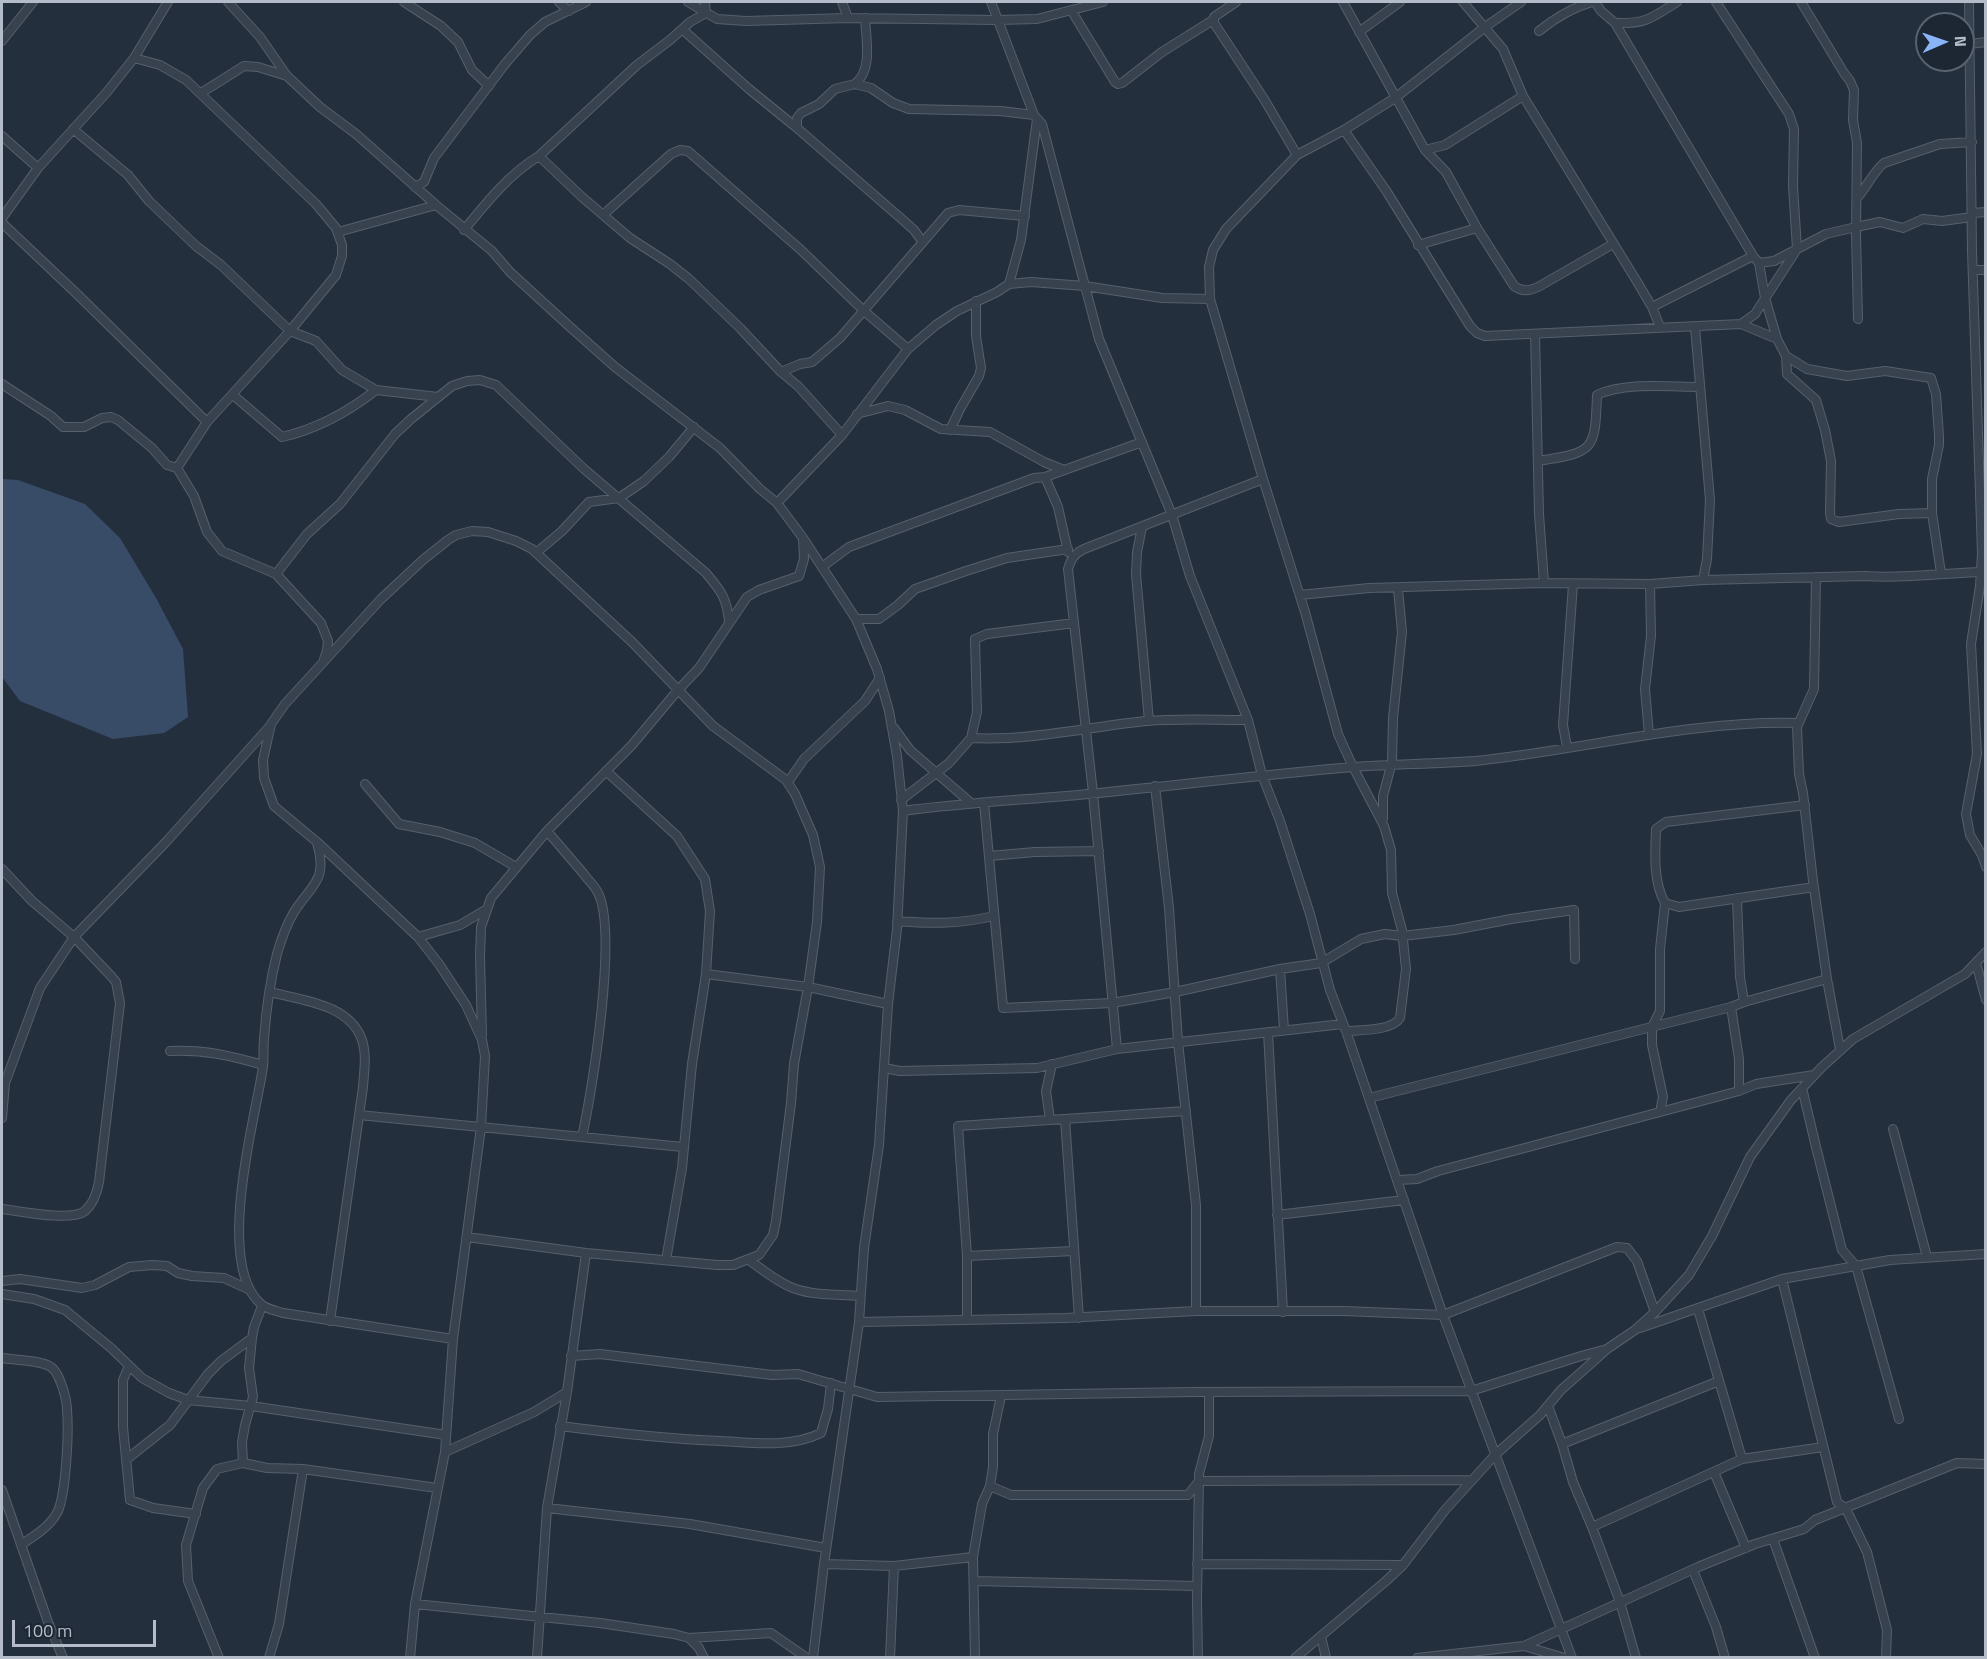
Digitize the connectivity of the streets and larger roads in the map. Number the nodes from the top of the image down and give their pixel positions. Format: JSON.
{"nodes":[{"id":1,"x":33,"y":2,"type":"edge"},
{"id":2,"x":168,"y":2,"type":"edge"},
{"id":3,"x":228,"y":2,"type":"edge"},
{"id":4,"x":404,"y":2,"type":"edge"},
{"id":5,"x":559,"y":2,"type":"edge"},
{"id":6,"x":586,"y":2,"type":"edge"},
{"id":7,"x":688,"y":2,"type":"edge"},
{"id":8,"x":705,"y":2,"type":"edge"},
{"id":9,"x":842,"y":2,"type":"edge"},
{"id":10,"x":991,"y":2,"type":"edge"},
{"id":11,"x":1103,"y":2,"type":"edge"},
{"id":12,"x":1236,"y":2,"type":"edge"},
{"id":13,"x":1343,"y":2,"type":"edge"},
{"id":14,"x":1400,"y":2,"type":"edge"},
{"id":15,"x":1463,"y":2,"type":"edge"},
{"id":16,"x":1521,"y":2,"type":"edge"},
{"id":17,"x":1593,"y":2,"type":"edge"},
{"id":18,"x":1677,"y":2,"type":"edge"},
{"id":19,"x":1716,"y":2,"type":"edge"},
{"id":20,"x":1801,"y":2,"type":"edge"},
{"id":21,"x":1071,"y":10,"type":"junction"},
{"id":22,"x":569,"y":11,"type":"junction"},
{"id":23,"x":706,"y":13,"type":"junction"},
{"id":24,"x":848,"y":18,"type":"junction"},
{"id":25,"x":865,"y":18,"type":"junction"},
{"id":26,"x":997,"y":20,"type":"junction"},
{"id":27,"x":1214,"y":20,"type":"junction"},
{"id":28,"x":1615,"y":23,"type":"junction"},
{"id":29,"x":1485,"y":27,"type":"junction"},
{"id":30,"x":682,"y":29,"type":"junction"},
{"id":31,"x":1359,"y":32,"type":"junction"},
{"id":32,"x":1539,"y":32,"type":"dead end"},
{"id":33,"x":2,"y":41,"type":"edge"},
{"id":34,"x":134,"y":58,"type":"junction"},
{"id":35,"x":1971,"y":72,"type":"edge"},
{"id":36,"x":287,"y":76,"type":"junction"},
{"id":37,"x":855,"y":84,"type":"junction"},
{"id":38,"x":489,"y":86,"type":"junction"},
{"id":39,"x":201,"y":93,"type":"junction"},
{"id":40,"x":1523,"y":96,"type":"junction"},
{"id":41,"x":1395,"y":98,"type":"junction"},
{"id":42,"x":1036,"y":117,"type":"junction"},
{"id":43,"x":797,"y":128,"type":"junction"},
{"id":44,"x":73,"y":129,"type":"junction"},
{"id":45,"x":1344,"y":130,"type":"junction"},
{"id":46,"x":2,"y":136,"type":"edge"},
{"id":47,"x":1972,"y":142,"type":"junction"},
{"id":48,"x":1425,"y":150,"type":"junction"},
{"id":49,"x":540,"y":156,"type":"junction"},
{"id":50,"x":1297,"y":156,"type":"junction"},
{"id":51,"x":38,"y":168,"type":"junction"},
{"id":52,"x":416,"y":187,"type":"junction"},
{"id":53,"x":1857,"y":198,"type":"junction"},
{"id":54,"x":436,"y":205,"type":"junction"},
{"id":55,"x":1986,"y":212,"type":"edge"},
{"id":56,"x":603,"y":215,"type":"junction"},
{"id":57,"x":1973,"y":215,"type":"junction"},
{"id":58,"x":1025,"y":216,"type":"junction"},
{"id":59,"x":2,"y":218,"type":"edge"},
{"id":60,"x":2,"y":223,"type":"edge"},
{"id":61,"x":1856,"y":227,"type":"junction"},
{"id":62,"x":1476,"y":228,"type":"junction"},
{"id":63,"x":464,"y":230,"type":"junction"},
{"id":64,"x":338,"y":232,"type":"junction"},
{"id":65,"x":922,"y":241,"type":"junction"},
{"id":66,"x":1613,"y":244,"type":"junction"},
{"id":67,"x":1418,"y":245,"type":"junction"},
{"id":68,"x":1797,"y":249,"type":"junction"},
{"id":69,"x":1753,"y":256,"type":"junction"},
{"id":70,"x":1759,"y":262,"type":"junction"},
{"id":71,"x":1973,"y":270,"type":"junction"},
{"id":72,"x":1986,"y":270,"type":"edge"},
{"id":73,"x":1009,"y":284,"type":"junction"},
{"id":74,"x":1085,"y":286,"type":"junction"},
{"id":75,"x":1210,"y":298,"type":"junction"},
{"id":76,"x":1765,"y":298,"type":"junction"},
{"id":77,"x":976,"y":301,"type":"junction"},
{"id":78,"x":1652,"y":307,"type":"junction"},
{"id":79,"x":864,"y":311,"type":"junction"},
{"id":80,"x":1858,"y":319,"type":"dead end"},
{"id":81,"x":1741,"y":324,"type":"junction"},
{"id":82,"x":1660,"y":327,"type":"junction"},
{"id":83,"x":1695,"y":327,"type":"junction"},
{"id":84,"x":290,"y":331,"type":"junction"},
{"id":85,"x":1535,"y":333,"type":"junction"},
{"id":86,"x":1777,"y":339,"type":"junction"},
{"id":87,"x":908,"y":349,"type":"junction"},
{"id":88,"x":1786,"y":356,"type":"junction"},
{"id":89,"x":781,"y":372,"type":"junction"},
{"id":90,"x":2,"y":384,"type":"edge"},
{"id":91,"x":1700,"y":387,"type":"junction"},
{"id":92,"x":376,"y":390,"type":"junction"},
{"id":93,"x":233,"y":395,"type":"junction"},
{"id":94,"x":438,"y":397,"type":"junction"},
{"id":95,"x":857,"y":414,"type":"junction"},
{"id":96,"x":207,"y":422,"type":"junction"},
{"id":97,"x":694,"y":427,"type":"junction"},
{"id":98,"x":950,"y":430,"type":"junction"},
{"id":99,"x":842,"y":435,"type":"junction"},
{"id":100,"x":1982,"y":436,"type":"edge"},
{"id":101,"x":1142,"y":442,"type":"junction"},
{"id":102,"x":1538,"y":461,"type":"junction"},
{"id":103,"x":177,"y":468,"type":"junction"},
{"id":104,"x":1064,"y":470,"type":"junction"},
{"id":105,"x":1045,"y":477,"type":"junction"},
{"id":106,"x":1263,"y":479,"type":"junction"},
{"id":107,"x":619,"y":498,"type":"junction"},
{"id":108,"x":777,"y":503,"type":"junction"},
{"id":109,"x":1932,"y":513,"type":"junction"},
{"id":110,"x":1172,"y":515,"type":"junction"},
{"id":111,"x":1142,"y":527,"type":"junction"},
{"id":112,"x":1983,"y":534,"type":"edge"},
{"id":113,"x":803,"y":538,"type":"junction"},
{"id":114,"x":1068,"y":549,"type":"junction"},
{"id":115,"x":536,"y":553,"type":"junction"},
{"id":116,"x":1070,"y":560,"type":"junction"},
{"id":117,"x":822,"y":567,"type":"junction"},
{"id":118,"x":1982,"y":572,"type":"junction"},
{"id":119,"x":276,"y":573,"type":"junction"},
{"id":120,"x":1941,"y":573,"type":"junction"},
{"id":121,"x":1816,"y":577,"type":"junction"},
{"id":122,"x":1703,"y":580,"type":"junction"},
{"id":123,"x":1544,"y":583,"type":"junction"},
{"id":124,"x":1573,"y":584,"type":"junction"},
{"id":125,"x":1650,"y":584,"type":"junction"},
{"id":126,"x":1398,"y":589,"type":"junction"},
{"id":127,"x":1300,"y":595,"type":"junction"},
{"id":128,"x":856,"y":619,"type":"junction"},
{"id":129,"x":729,"y":622,"type":"junction"},
{"id":130,"x":1074,"y":623,"type":"junction"},
{"id":131,"x":323,"y":664,"type":"junction"},
{"id":132,"x":880,"y":678,"type":"junction"},
{"id":133,"x":678,"y":690,"type":"junction"},
{"id":134,"x":1248,"y":720,"type":"junction"},
{"id":135,"x":1149,"y":721,"type":"junction"},
{"id":136,"x":1798,"y":723,"type":"junction"},
{"id":137,"x":271,"y":724,"type":"junction"},
{"id":138,"x":892,"y":724,"type":"junction"},
{"id":139,"x":1087,"y":729,"type":"junction"},
{"id":140,"x":1649,"y":735,"type":"junction"},
{"id":141,"x":971,"y":738,"type":"junction"},
{"id":142,"x":1567,"y":747,"type":"junction"},
{"id":143,"x":1391,"y":766,"type":"junction"},
{"id":144,"x":1353,"y":767,"type":"junction"},
{"id":145,"x":606,"y":771,"type":"junction"},
{"id":146,"x":937,"y":773,"type":"junction"},
{"id":147,"x":1262,"y":775,"type":"junction"},
{"id":148,"x":788,"y":782,"type":"junction"},
{"id":149,"x":365,"y":784,"type":"dead end"},
{"id":150,"x":1155,"y":786,"type":"junction"},
{"id":151,"x":1094,"y":793,"type":"junction"},
{"id":152,"x":901,"y":800,"type":"junction"},
{"id":153,"x":984,"y":803,"type":"junction"},
{"id":154,"x":971,"y":804,"type":"junction"},
{"id":155,"x":1805,"y":805,"type":"junction"},
{"id":156,"x":903,"y":811,"type":"junction"},
{"id":157,"x":1384,"y":826,"type":"junction"},
{"id":158,"x":547,"y":831,"type":"junction"},
{"id":159,"x":317,"y":842,"type":"junction"},
{"id":160,"x":1099,"y":851,"type":"junction"},
{"id":161,"x":989,"y":856,"type":"junction"},
{"id":162,"x":516,"y":867,"type":"junction"},
{"id":163,"x":1986,"y":867,"type":"edge"},
{"id":164,"x":2,"y":869,"type":"edge"},
{"id":165,"x":1814,"y":887,"type":"junction"},
{"id":166,"x":1737,"y":898,"type":"junction"},
{"id":167,"x":1665,"y":903,"type":"junction"},
{"id":168,"x":487,"y":909,"type":"junction"},
{"id":169,"x":994,"y":916,"type":"junction"},
{"id":170,"x":897,"y":921,"type":"junction"},
{"id":171,"x":1402,"y":936,"type":"junction"},
{"id":172,"x":74,"y":937,"type":"junction"},
{"id":173,"x":418,"y":937,"type":"junction"},
{"id":174,"x":1986,"y":952,"type":"edge"},
{"id":175,"x":1575,"y":959,"type":"dead end"},
{"id":176,"x":1321,"y":963,"type":"junction"},
{"id":177,"x":1980,"y":965,"type":"edge"},
{"id":178,"x":1280,"y":969,"type":"junction"},
{"id":179,"x":706,"y":974,"type":"junction"},
{"id":180,"x":1827,"y":979,"type":"junction"},
{"id":181,"x":808,"y":987,"type":"junction"},
{"id":182,"x":270,"y":992,"type":"junction"},
{"id":183,"x":1175,"y":992,"type":"junction"},
{"id":184,"x":1986,"y":1000,"type":"edge"},
{"id":185,"x":1112,"y":1002,"type":"junction"},
{"id":186,"x":1744,"y":1002,"type":"junction"},
{"id":187,"x":888,"y":1004,"type":"junction"},
{"id":188,"x":1731,"y":1007,"type":"junction"},
{"id":189,"x":1345,"y":1027,"type":"junction"},
{"id":190,"x":1652,"y":1027,"type":"junction"},
{"id":191,"x":1284,"y":1030,"type":"junction"},
{"id":192,"x":1268,"y":1032,"type":"junction"},
{"id":193,"x":482,"y":1040,"type":"junction"},
{"id":194,"x":1178,"y":1042,"type":"junction"},
{"id":195,"x":1117,"y":1049,"type":"junction"},
{"id":196,"x":1840,"y":1049,"type":"junction"},
{"id":197,"x":170,"y":1051,"type":"dead end"},
{"id":198,"x":1052,"y":1064,"type":"junction"},
{"id":199,"x":263,"y":1065,"type":"junction"},
{"id":200,"x":884,"y":1068,"type":"junction"},
{"id":201,"x":1814,"y":1075,"type":"junction"},
{"id":202,"x":3,"y":1083,"type":"edge"},
{"id":203,"x":1802,"y":1088,"type":"junction"},
{"id":204,"x":1739,"y":1091,"type":"junction"},
{"id":205,"x":1369,"y":1098,"type":"junction"},
{"id":206,"x":1186,"y":1111,"type":"junction"},
{"id":207,"x":1660,"y":1112,"type":"junction"},
{"id":208,"x":359,"y":1115,"type":"junction"},
{"id":209,"x":2,"y":1118,"type":"edge"},
{"id":210,"x":1065,"y":1119,"type":"junction"},
{"id":211,"x":1050,"y":1120,"type":"junction"},
{"id":212,"x":481,"y":1127,"type":"junction"},
{"id":213,"x":1893,"y":1129,"type":"dead end"},
{"id":214,"x":582,"y":1137,"type":"junction"},
{"id":215,"x":683,"y":1147,"type":"junction"},
{"id":216,"x":1398,"y":1180,"type":"junction"},
{"id":217,"x":1404,"y":1200,"type":"junction"},
{"id":218,"x":2,"y":1209,"type":"edge"},
{"id":219,"x":1277,"y":1215,"type":"junction"},
{"id":220,"x":466,"y":1237,"type":"junction"},
{"id":221,"x":1074,"y":1251,"type":"junction"},
{"id":222,"x":586,"y":1253,"type":"junction"},
{"id":223,"x":1986,"y":1254,"type":"edge"},
{"id":224,"x":967,"y":1256,"type":"junction"},
{"id":225,"x":1927,"y":1257,"type":"junction"},
{"id":226,"x":666,"y":1260,"type":"junction"},
{"id":227,"x":748,"y":1260,"type":"junction"},
{"id":228,"x":1856,"y":1266,"type":"junction"},
{"id":229,"x":1782,"y":1279,"type":"junction"},
{"id":230,"x":2,"y":1281,"type":"edge"},
{"id":231,"x":250,"y":1290,"type":"junction"},
{"id":232,"x":2,"y":1294,"type":"edge"},
{"id":233,"x":860,"y":1296,"type":"junction"},
{"id":234,"x":262,"y":1306,"type":"junction"},
{"id":235,"x":1698,"y":1309,"type":"junction"},
{"id":236,"x":1196,"y":1311,"type":"junction"},
{"id":237,"x":1283,"y":1312,"type":"junction"},
{"id":238,"x":1656,"y":1312,"type":"junction"},
{"id":239,"x":1443,"y":1315,"type":"junction"},
{"id":240,"x":1079,"y":1318,"type":"junction"},
{"id":241,"x":967,"y":1320,"type":"junction"},
{"id":242,"x":330,"y":1321,"type":"junction"},
{"id":243,"x":859,"y":1322,"type":"junction"},
{"id":244,"x":1635,"y":1330,"type":"junction"},
{"id":245,"x":252,"y":1338,"type":"junction"},
{"id":246,"x":453,"y":1339,"type":"junction"},
{"id":247,"x":1607,"y":1349,"type":"junction"},
{"id":248,"x":571,"y":1356,"type":"junction"},
{"id":249,"x":2,"y":1358,"type":"edge"},
{"id":250,"x":129,"y":1366,"type":"junction"},
{"id":251,"x":1719,"y":1381,"type":"junction"},
{"id":252,"x":831,"y":1383,"type":"junction"},
{"id":253,"x":849,"y":1388,"type":"junction"},
{"id":254,"x":1472,"y":1391,"type":"junction"},
{"id":255,"x":567,"y":1392,"type":"junction"},
{"id":256,"x":1209,"y":1392,"type":"junction"},
{"id":257,"x":1001,"y":1396,"type":"junction"},
{"id":258,"x":188,"y":1401,"type":"junction"},
{"id":259,"x":251,"y":1406,"type":"junction"},
{"id":260,"x":1548,"y":1406,"type":"junction"},
{"id":261,"x":1899,"y":1419,"type":"dead end"},
{"id":262,"x":560,"y":1426,"type":"junction"},
{"id":263,"x":446,"y":1435,"type":"junction"},
{"id":264,"x":1562,"y":1444,"type":"junction"},
{"id":265,"x":1823,"y":1447,"type":"junction"},
{"id":266,"x":445,"y":1452,"type":"junction"},
{"id":267,"x":1495,"y":1455,"type":"junction"},
{"id":268,"x":127,"y":1459,"type":"junction"},
{"id":269,"x":1742,"y":1459,"type":"junction"},
{"id":270,"x":243,"y":1463,"type":"junction"},
{"id":271,"x":1986,"y":1464,"type":"edge"},
{"id":272,"x":303,"y":1468,"type":"junction"},
{"id":273,"x":1714,"y":1472,"type":"junction"},
{"id":274,"x":1199,"y":1480,"type":"junction"},
{"id":275,"x":1472,"y":1480,"type":"junction"},
{"id":276,"x":990,"y":1486,"type":"junction"},
{"id":277,"x":437,"y":1488,"type":"junction"},
{"id":278,"x":2,"y":1490,"type":"edge"},
{"id":279,"x":547,"y":1508,"type":"junction"},
{"id":280,"x":1846,"y":1509,"type":"junction"},
{"id":281,"x":196,"y":1514,"type":"junction"},
{"id":282,"x":1592,"y":1527,"type":"junction"},
{"id":283,"x":1773,"y":1539,"type":"junction"},
{"id":284,"x":21,"y":1545,"type":"junction"},
{"id":285,"x":826,"y":1548,"type":"junction"},
{"id":286,"x":1746,"y":1548,"type":"junction"},
{"id":287,"x":973,"y":1557,"type":"junction"},
{"id":288,"x":824,"y":1564,"type":"junction"},
{"id":289,"x":1197,"y":1564,"type":"junction"},
{"id":290,"x":1402,"y":1564,"type":"junction"},
{"id":291,"x":894,"y":1566,"type":"junction"},
{"id":292,"x":1693,"y":1570,"type":"junction"},
{"id":293,"x":974,"y":1581,"type":"junction"},
{"id":294,"x":1197,"y":1586,"type":"junction"},
{"id":295,"x":1620,"y":1602,"type":"junction"},
{"id":296,"x":415,"y":1604,"type":"junction"},
{"id":297,"x":540,"y":1617,"type":"junction"},
{"id":298,"x":1562,"y":1628,"type":"junction"},
{"id":299,"x":1321,"y":1636,"type":"junction"},
{"id":300,"x":689,"y":1638,"type":"junction"},
{"id":301,"x":1524,"y":1646,"type":"junction"},
{"id":302,"x":1884,"y":1657,"type":"edge"},
{"id":303,"x":63,"y":1658,"type":"edge"},
{"id":304,"x":219,"y":1658,"type":"edge"},
{"id":305,"x":269,"y":1658,"type":"edge"},
{"id":306,"x":410,"y":1658,"type":"edge"},
{"id":307,"x":537,"y":1658,"type":"edge"},
{"id":308,"x":704,"y":1658,"type":"edge"},
{"id":309,"x":807,"y":1658,"type":"edge"},
{"id":310,"x":813,"y":1658,"type":"edge"},
{"id":311,"x":890,"y":1658,"type":"edge"},
{"id":312,"x":975,"y":1658,"type":"edge"},
{"id":313,"x":1198,"y":1658,"type":"edge"},
{"id":314,"x":1295,"y":1658,"type":"edge"},
{"id":315,"x":1326,"y":1658,"type":"edge"},
{"id":316,"x":1417,"y":1658,"type":"edge"},
{"id":317,"x":1565,"y":1658,"type":"edge"},
{"id":318,"x":1572,"y":1658,"type":"edge"},
{"id":319,"x":1636,"y":1658,"type":"edge"},
{"id":320,"x":1725,"y":1658,"type":"edge"},
{"id":321,"x":1815,"y":1658,"type":"edge"}],
"edges":[{"from":1,"to":33,"type":"street"},
{"from":2,"to":34,"type":"street"},
{"from":3,"to":36,"type":"street"},
{"from":4,"to":38,"type":"street"},
{"from":5,"to":22,"type":"street"},
{"from":6,"to":22,"type":"street"},
{"from":7,"to":23,"type":"street"},
{"from":8,"to":23,"type":"street"},
{"from":9,"to":24,"type":"street"},
{"from":10,"to":26,"type":"street"},
{"from":11,"to":21,"type":"street"},
{"from":12,"to":27,"type":"street"},
{"from":13,"to":31,"type":"street"},
{"from":14,"to":31,"type":"street"},
{"from":15,"to":29,"type":"street"},
{"from":16,"to":29,"type":"street"},
{"from":17,"to":28,"type":"street"},
{"from":17,"to":32,"type":"street"},
{"from":18,"to":28,"type":"street"},
{"from":19,"to":68,"type":"street"},
{"from":20,"to":53,"type":"street"},
{"from":21,"to":26,"type":"street"},
{"from":21,"to":27,"type":"street"},
{"from":22,"to":38,"type":"street"},
{"from":23,"to":24,"type":"street"},
{"from":23,"to":30,"type":"street"},
{"from":24,"to":25,"type":"street"},
{"from":25,"to":26,"type":"street"},
{"from":25,"to":37,"type":"street"},
{"from":26,"to":42,"type":"street"},
{"from":27,"to":50,"type":"street"},
{"from":28,"to":69,"type":"street"},
{"from":29,"to":40,"type":"street"},
{"from":29,"to":41,"type":"street"},
{"from":30,"to":43,"type":"street"},
{"from":30,"to":49,"type":"street"},
{"from":31,"to":41,"type":"street"},
{"from":34,"to":39,"type":"street"},
{"from":34,"to":44,"type":"street"},
{"from":35,"to":47,"type":"street"},
{"from":36,"to":39,"type":"street"},
{"from":36,"to":52,"type":"street"},
{"from":37,"to":42,"type":"street"},
{"from":37,"to":43,"type":"street"},
{"from":38,"to":52,"type":"street"},
{"from":39,"to":64,"type":"street"},
{"from":40,"to":48,"type":"street"},
{"from":40,"to":66,"type":"street"},
{"from":41,"to":45,"type":"street"},
{"from":41,"to":48,"type":"street"},
{"from":42,"to":58,"type":"street"},
{"from":42,"to":74,"type":"street"},
{"from":43,"to":65,"type":"street"},
{"from":44,"to":51,"type":"street"},
{"from":44,"to":84,"type":"street"},
{"from":45,"to":50,"type":"street"},
{"from":45,"to":67,"type":"street"},
{"from":46,"to":51,"type":"street"},
{"from":47,"to":53,"type":"street"},
{"from":47,"to":57,"type":"street"},
{"from":48,"to":62,"type":"street"},
{"from":49,"to":56,"type":"street"},
{"from":49,"to":63,"type":"street"},
{"from":50,"to":75,"type":"street"},
{"from":51,"to":59,"type":"street"},
{"from":52,"to":54,"type":"street"},
{"from":53,"to":61,"type":"street"},
{"from":54,"to":63,"type":"street"},
{"from":54,"to":64,"type":"street"},
{"from":55,"to":57,"type":"street"},
{"from":56,"to":79,"type":"street"},
{"from":56,"to":89,"type":"street"},
{"from":57,"to":61,"type":"street"},
{"from":57,"to":71,"type":"street"},
{"from":58,"to":65,"type":"street"},
{"from":58,"to":73,"type":"street"},
{"from":60,"to":96,"type":"street"},
{"from":61,"to":68,"type":"street"},
{"from":61,"to":80,"type":"street"},
{"from":62,"to":66,"type":"street"},
{"from":62,"to":67,"type":"street"},
{"from":63,"to":97,"type":"street"},
{"from":64,"to":84,"type":"street"},
{"from":65,"to":79,"type":"street"},
{"from":66,"to":78,"type":"street"},
{"from":67,"to":85,"type":"street"},
{"from":68,"to":70,"type":"street"},
{"from":68,"to":76,"type":"street"},
{"from":69,"to":70,"type":"street"},
{"from":69,"to":78,"type":"street"},
{"from":70,"to":76,"type":"street"},
{"from":71,"to":72,"type":"street"},
{"from":71,"to":100,"type":"street"},
{"from":73,"to":74,"type":"street"},
{"from":73,"to":77,"type":"street"},
{"from":74,"to":75,"type":"street"},
{"from":74,"to":101,"type":"street"},
{"from":75,"to":106,"type":"street"},
{"from":76,"to":81,"type":"street"},
{"from":76,"to":86,"type":"street"},
{"from":77,"to":87,"type":"street"},
{"from":77,"to":98,"type":"street"},
{"from":78,"to":82,"type":"street"},
{"from":79,"to":87,"type":"street"},
{"from":79,"to":89,"type":"street"},
{"from":81,"to":83,"type":"street"},
{"from":81,"to":86,"type":"street"},
{"from":82,"to":83,"type":"street"},
{"from":82,"to":85,"type":"street"},
{"from":83,"to":91,"type":"street"},
{"from":84,"to":92,"type":"street"},
{"from":84,"to":93,"type":"street"},
{"from":85,"to":102,"type":"street"},
{"from":86,"to":88,"type":"street"},
{"from":87,"to":95,"type":"street"},
{"from":88,"to":109,"type":"street"},
{"from":88,"to":109,"type":"street"},
{"from":89,"to":99,"type":"street"},
{"from":90,"to":103,"type":"street"},
{"from":91,"to":102,"type":"street"},
{"from":91,"to":122,"type":"street"},
{"from":92,"to":93,"type":"street"},
{"from":92,"to":94,"type":"street"},
{"from":93,"to":96,"type":"street"},
{"from":94,"to":107,"type":"street"},
{"from":94,"to":119,"type":"street"},
{"from":95,"to":98,"type":"street"},
{"from":95,"to":99,"type":"street"},
{"from":96,"to":103,"type":"street"},
{"from":97,"to":107,"type":"street"},
{"from":97,"to":108,"type":"street"},
{"from":98,"to":104,"type":"street"},
{"from":99,"to":108,"type":"street"},
{"from":100,"to":112,"type":"street"},
{"from":101,"to":104,"type":"street"},
{"from":101,"to":110,"type":"street"},
{"from":102,"to":123,"type":"street"},
{"from":103,"to":119,"type":"street"},
{"from":104,"to":105,"type":"street"},
{"from":105,"to":114,"type":"street"},
{"from":105,"to":117,"type":"street"},
{"from":106,"to":110,"type":"street"},
{"from":106,"to":127,"type":"street"},
{"from":107,"to":115,"type":"street"},
{"from":107,"to":129,"type":"street"},
{"from":108,"to":113,"type":"street"},
{"from":109,"to":120,"type":"street"},
{"from":110,"to":111,"type":"street"},
{"from":110,"to":134,"type":"street"},
{"from":111,"to":116,"type":"street"},
{"from":111,"to":135,"type":"street"},
{"from":112,"to":118,"type":"street"},
{"from":113,"to":117,"type":"street"},
{"from":113,"to":129,"type":"street"},
{"from":114,"to":116,"type":"street"},
{"from":114,"to":128,"type":"street"},
{"from":115,"to":131,"type":"street"},
{"from":115,"to":133,"type":"street"},
{"from":116,"to":130,"type":"street"},
{"from":117,"to":128,"type":"street"},
{"from":118,"to":120,"type":"street"},
{"from":118,"to":163,"type":"street"},
{"from":119,"to":131,"type":"street"},
{"from":120,"to":121,"type":"street"},
{"from":121,"to":122,"type":"street"},
{"from":121,"to":136,"type":"street"},
{"from":122,"to":125,"type":"street"},
{"from":123,"to":124,"type":"street"},
{"from":123,"to":126,"type":"street"},
{"from":124,"to":125,"type":"street"},
{"from":124,"to":142,"type":"street"},
{"from":125,"to":140,"type":"street"},
{"from":126,"to":127,"type":"street"},
{"from":126,"to":143,"type":"street"},
{"from":127,"to":144,"type":"street"},
{"from":128,"to":132,"type":"street"},
{"from":129,"to":133,"type":"street"},
{"from":130,"to":139,"type":"street"},
{"from":130,"to":141,"type":"street"},
{"from":131,"to":137,"type":"street"},
{"from":132,"to":138,"type":"street"},
{"from":132,"to":148,"type":"street"},
{"from":133,"to":145,"type":"street"},
{"from":133,"to":148,"type":"street"},
{"from":134,"to":135,"type":"street"},
{"from":134,"to":147,"type":"street"},
{"from":135,"to":139,"type":"street"},
{"from":136,"to":140,"type":"street"},
{"from":136,"to":155,"type":"street"},
{"from":137,"to":159,"type":"street"},
{"from":137,"to":172,"type":"street"},
{"from":138,"to":146,"type":"street"},
{"from":138,"to":152,"type":"street"},
{"from":139,"to":141,"type":"street"},
{"from":139,"to":151,"type":"street"},
{"from":140,"to":142,"type":"street"},
{"from":141,"to":146,"type":"street"},
{"from":142,"to":143,"type":"street"},
{"from":143,"to":144,"type":"street"},
{"from":143,"to":157,"type":"street"},
{"from":144,"to":147,"type":"street"},
{"from":144,"to":157,"type":"street"},
{"from":145,"to":158,"type":"street"},
{"from":145,"to":179,"type":"street"},
{"from":146,"to":152,"type":"street"},
{"from":146,"to":154,"type":"street"},
{"from":147,"to":150,"type":"street"},
{"from":147,"to":176,"type":"street"},
{"from":148,"to":181,"type":"street"},
{"from":149,"to":162,"type":"street"},
{"from":150,"to":151,"type":"street"},
{"from":150,"to":183,"type":"street"},
{"from":151,"to":153,"type":"street"},
{"from":151,"to":160,"type":"street"},
{"from":152,"to":156,"type":"street"},
{"from":153,"to":154,"type":"street"},
{"from":153,"to":161,"type":"street"},
{"from":154,"to":156,"type":"street"},
{"from":155,"to":165,"type":"street"},
{"from":155,"to":167,"type":"street"},
{"from":156,"to":170,"type":"street"},
{"from":157,"to":171,"type":"street"},
{"from":158,"to":162,"type":"street"},
{"from":158,"to":214,"type":"street"},
{"from":159,"to":173,"type":"street"},
{"from":159,"to":182,"type":"street"},
{"from":160,"to":161,"type":"street"},
{"from":160,"to":185,"type":"street"},
{"from":161,"to":169,"type":"street"},
{"from":162,"to":168,"type":"street"},
{"from":164,"to":172,"type":"street"},
{"from":165,"to":166,"type":"street"},
{"from":165,"to":180,"type":"street"},
{"from":166,"to":167,"type":"street"},
{"from":166,"to":186,"type":"street"},
{"from":167,"to":190,"type":"street"},
{"from":168,"to":173,"type":"street"},
{"from":168,"to":193,"type":"street"},
{"from":169,"to":170,"type":"street"},
{"from":169,"to":185,"type":"street"},
{"from":170,"to":187,"type":"street"},
{"from":171,"to":175,"type":"street"},
{"from":171,"to":176,"type":"street"},
{"from":171,"to":189,"type":"street"},
{"from":172,"to":202,"type":"street"},
{"from":172,"to":218,"type":"street"},
{"from":173,"to":193,"type":"street"},
{"from":174,"to":177,"type":"street"},
{"from":176,"to":178,"type":"street"},
{"from":176,"to":189,"type":"street"},
{"from":177,"to":184,"type":"street"},
{"from":177,"to":196,"type":"street"},
{"from":178,"to":183,"type":"street"},
{"from":178,"to":191,"type":"street"},
{"from":179,"to":181,"type":"street"},
{"from":179,"to":215,"type":"street"},
{"from":180,"to":186,"type":"street"},
{"from":180,"to":196,"type":"street"},
{"from":181,"to":187,"type":"street"},
{"from":181,"to":227,"type":"street"},
{"from":182,"to":199,"type":"street"},
{"from":182,"to":208,"type":"street"},
{"from":183,"to":185,"type":"street"},
{"from":183,"to":194,"type":"street"},
{"from":185,"to":195,"type":"street"},
{"from":186,"to":188,"type":"street"},
{"from":187,"to":200,"type":"street"},
{"from":188,"to":190,"type":"street"},
{"from":188,"to":204,"type":"street"},
{"from":189,"to":191,"type":"street"},
{"from":189,"to":205,"type":"street"},
{"from":190,"to":205,"type":"street"},
{"from":190,"to":207,"type":"street"},
{"from":191,"to":192,"type":"street"},
{"from":192,"to":194,"type":"street"},
{"from":192,"to":219,"type":"street"},
{"from":193,"to":212,"type":"street"},
{"from":194,"to":195,"type":"street"},
{"from":194,"to":206,"type":"street"},
{"from":195,"to":198,"type":"street"},
{"from":196,"to":201,"type":"street"},
{"from":197,"to":199,"type":"street"},
{"from":198,"to":200,"type":"street"},
{"from":198,"to":211,"type":"street"},
{"from":199,"to":231,"type":"street"},
{"from":200,"to":233,"type":"street"},
{"from":201,"to":203,"type":"street"},
{"from":201,"to":204,"type":"street"},
{"from":202,"to":209,"type":"street"},
{"from":203,"to":228,"type":"street"},
{"from":203,"to":238,"type":"street"},
{"from":204,"to":207,"type":"street"},
{"from":205,"to":216,"type":"street"},
{"from":206,"to":210,"type":"street"},
{"from":206,"to":236,"type":"street"},
{"from":207,"to":216,"type":"street"},
{"from":208,"to":212,"type":"street"},
{"from":208,"to":242,"type":"street"},
{"from":210,"to":211,"type":"street"},
{"from":210,"to":221,"type":"street"},
{"from":211,"to":224,"type":"street"},
{"from":212,"to":214,"type":"street"},
{"from":212,"to":220,"type":"street"},
{"from":213,"to":225,"type":"street"},
{"from":214,"to":215,"type":"street"},
{"from":215,"to":226,"type":"street"},
{"from":216,"to":217,"type":"street"},
{"from":217,"to":219,"type":"street"},
{"from":217,"to":239,"type":"street"},
{"from":219,"to":237,"type":"street"},
{"from":220,"to":222,"type":"street"},
{"from":220,"to":246,"type":"street"},
{"from":221,"to":224,"type":"street"},
{"from":221,"to":240,"type":"street"},
{"from":222,"to":226,"type":"street"},
{"from":222,"to":248,"type":"street"},
{"from":223,"to":225,"type":"street"},
{"from":224,"to":241,"type":"street"},
{"from":225,"to":228,"type":"street"},
{"from":226,"to":227,"type":"street"},
{"from":227,"to":233,"type":"street"},
{"from":228,"to":229,"type":"street"},
{"from":228,"to":261,"type":"street"},
{"from":229,"to":235,"type":"street"},
{"from":229,"to":265,"type":"street"},
{"from":230,"to":231,"type":"street"},
{"from":231,"to":234,"type":"street"},
{"from":232,"to":250,"type":"street"},
{"from":233,"to":243,"type":"street"},
{"from":234,"to":242,"type":"street"},
{"from":234,"to":245,"type":"street"},
{"from":235,"to":244,"type":"street"},
{"from":235,"to":251,"type":"street"},
{"from":236,"to":237,"type":"street"},
{"from":236,"to":240,"type":"street"},
{"from":237,"to":239,"type":"street"},
{"from":238,"to":239,"type":"street"},
{"from":238,"to":244,"type":"street"},
{"from":239,"to":254,"type":"street"},
{"from":240,"to":241,"type":"street"},
{"from":241,"to":243,"type":"street"},
{"from":242,"to":246,"type":"street"},
{"from":243,"to":253,"type":"street"},
{"from":244,"to":247,"type":"street"},
{"from":245,"to":258,"type":"street"},
{"from":245,"to":259,"type":"street"},
{"from":246,"to":263,"type":"street"},
{"from":247,"to":254,"type":"street"},
{"from":247,"to":260,"type":"street"},
{"from":248,"to":252,"type":"street"},
{"from":248,"to":255,"type":"street"},
{"from":249,"to":284,"type":"street"},
{"from":250,"to":258,"type":"street"},
{"from":250,"to":268,"type":"street"},
{"from":251,"to":264,"type":"street"},
{"from":251,"to":269,"type":"street"},
{"from":252,"to":253,"type":"street"},
{"from":252,"to":262,"type":"street"},
{"from":253,"to":257,"type":"street"},
{"from":253,"to":285,"type":"street"},
{"from":254,"to":256,"type":"street"},
{"from":254,"to":267,"type":"street"},
{"from":255,"to":262,"type":"street"},
{"from":255,"to":266,"type":"street"},
{"from":256,"to":257,"type":"street"},
{"from":256,"to":274,"type":"street"},
{"from":257,"to":276,"type":"street"},
{"from":258,"to":259,"type":"street"},
{"from":258,"to":268,"type":"street"},
{"from":259,"to":263,"type":"street"},
{"from":259,"to":270,"type":"street"},
{"from":260,"to":264,"type":"street"},
{"from":260,"to":267,"type":"street"},
{"from":262,"to":279,"type":"street"},
{"from":263,"to":266,"type":"street"},
{"from":264,"to":282,"type":"street"},
{"from":265,"to":269,"type":"street"},
{"from":265,"to":280,"type":"street"},
{"from":266,"to":277,"type":"street"},
{"from":267,"to":275,"type":"street"},
{"from":267,"to":298,"type":"street"},
{"from":268,"to":281,"type":"street"},
{"from":269,"to":273,"type":"street"},
{"from":270,"to":272,"type":"street"},
{"from":270,"to":281,"type":"street"},
{"from":271,"to":280,"type":"street"},
{"from":272,"to":277,"type":"street"},
{"from":272,"to":305,"type":"street"},
{"from":273,"to":282,"type":"street"},
{"from":273,"to":286,"type":"street"},
{"from":274,"to":275,"type":"street"},
{"from":274,"to":276,"type":"street"},
{"from":274,"to":289,"type":"street"},
{"from":275,"to":290,"type":"street"},
{"from":276,"to":287,"type":"street"},
{"from":277,"to":296,"type":"street"},
{"from":278,"to":284,"type":"street"},
{"from":279,"to":285,"type":"street"},
{"from":279,"to":297,"type":"street"},
{"from":280,"to":283,"type":"street"},
{"from":280,"to":302,"type":"street"},
{"from":281,"to":304,"type":"street"},
{"from":282,"to":295,"type":"street"},
{"from":283,"to":286,"type":"street"},
{"from":283,"to":321,"type":"street"},
{"from":284,"to":303,"type":"street"},
{"from":285,"to":288,"type":"street"},
{"from":286,"to":292,"type":"street"},
{"from":287,"to":291,"type":"street"},
{"from":287,"to":293,"type":"street"},
{"from":288,"to":291,"type":"street"},
{"from":288,"to":310,"type":"street"},
{"from":289,"to":290,"type":"street"},
{"from":289,"to":294,"type":"street"},
{"from":290,"to":299,"type":"street"},
{"from":291,"to":311,"type":"street"},
{"from":292,"to":295,"type":"street"},
{"from":292,"to":320,"type":"street"},
{"from":293,"to":294,"type":"street"},
{"from":293,"to":312,"type":"street"},
{"from":294,"to":313,"type":"street"},
{"from":295,"to":298,"type":"street"},
{"from":295,"to":319,"type":"street"},
{"from":296,"to":297,"type":"street"},
{"from":296,"to":306,"type":"street"},
{"from":297,"to":300,"type":"street"},
{"from":297,"to":307,"type":"street"},
{"from":298,"to":301,"type":"street"},
{"from":298,"to":318,"type":"street"},
{"from":299,"to":314,"type":"street"},
{"from":299,"to":315,"type":"street"},
{"from":300,"to":308,"type":"street"},
{"from":300,"to":309,"type":"street"},
{"from":301,"to":316,"type":"street"},
{"from":301,"to":317,"type":"street"}]}
